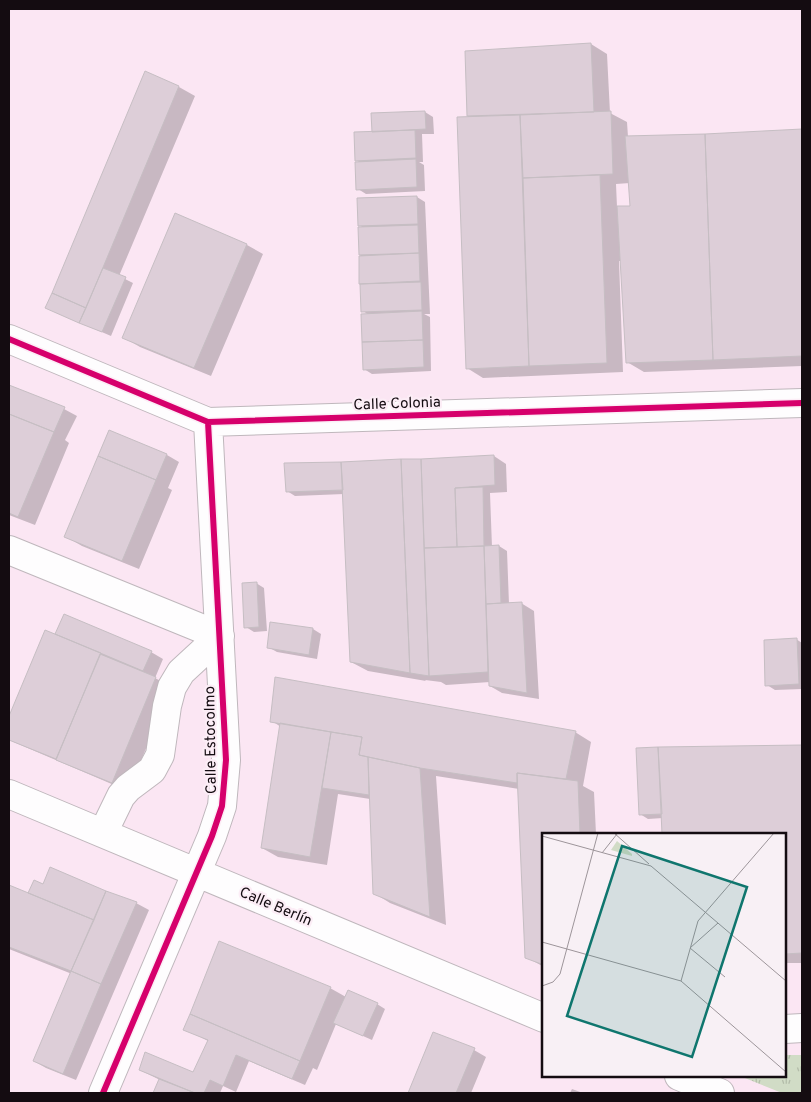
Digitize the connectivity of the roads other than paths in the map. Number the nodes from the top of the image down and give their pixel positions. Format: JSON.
{"nodes":[{"id":1,"x":9,"y":339,"type":"edge"},
{"id":2,"x":802,"y":403,"type":"edge"},
{"id":3,"x":208,"y":422,"type":"junction"},
{"id":4,"x":9,"y":550,"type":"edge"},
{"id":5,"x":220,"y":636,"type":"junction"},
{"id":6,"x":9,"y":794,"type":"edge"},
{"id":7,"x":103,"y":833,"type":"junction"},
{"id":8,"x":196,"y":873,"type":"junction"},
{"id":9,"x":542,"y":1017,"type":"edge"},
{"id":10,"x":802,"y":1028,"type":"edge"},
{"id":11,"x":786,"y":1030,"type":"edge"},
{"id":12,"x":681,"y":1077,"type":"edge"},
{"id":13,"x":103,"y":1093,"type":"edge"},
{"id":14,"x":720,"y":1093,"type":"edge"}],
"edges":[{"from":1,"to":3,"type":"street","name":"Calle Colonia"},
{"from":2,"to":3,"type":"street","name":"Calle Colonia"},
{"from":3,"to":5,"type":"street","name":"Calle Estocolmo"},
{"from":4,"to":5,"type":"street"},
{"from":5,"to":7,"type":"street"},
{"from":5,"to":8,"type":"street","name":"Calle Estocolmo"},
{"from":6,"to":7,"type":"street","name":"Calle Berlín"},
{"from":7,"to":8,"type":"street","name":"Calle Berlín"},
{"from":8,"to":9,"type":"street","name":"Calle Berlín"},
{"from":8,"to":13,"type":"street","name":"Calle Estocolmo"},
{"from":10,"to":11,"type":"street"},
{"from":12,"to":14,"type":"street"}]}
